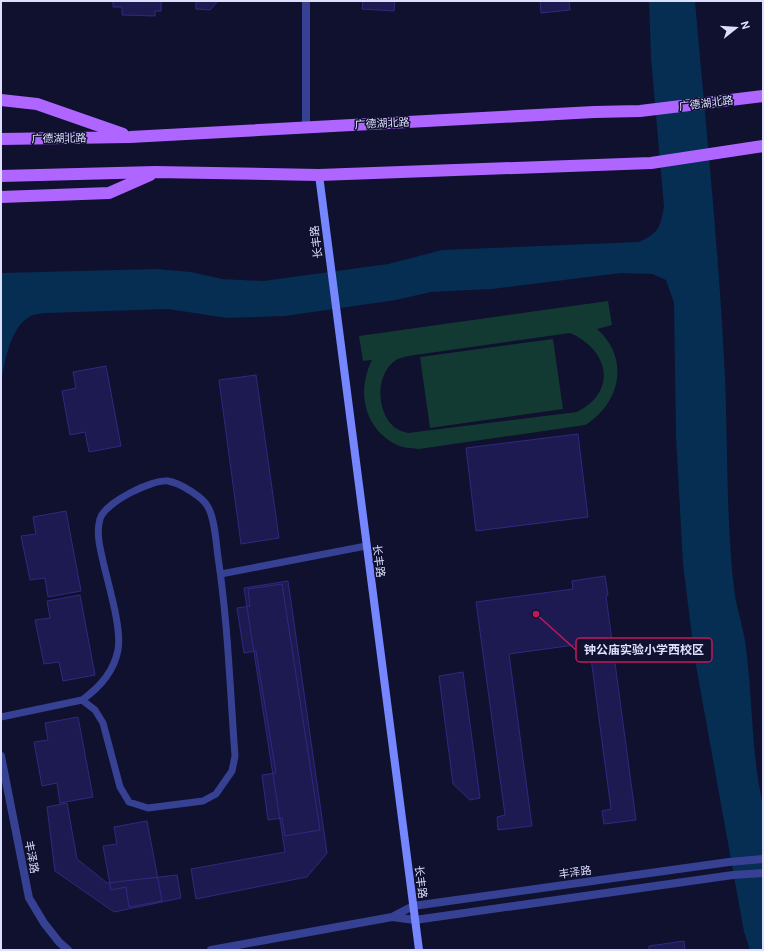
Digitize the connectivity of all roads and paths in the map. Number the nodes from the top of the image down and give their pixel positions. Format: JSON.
{"nodes":[{"id":1,"x":306,"y":1,"type":"edge"},
{"id":2,"x":763,"y":96,"type":"edge"},
{"id":3,"x":1,"y":100,"type":"edge"},
{"id":4,"x":306,"y":127,"type":"junction"},
{"id":5,"x":130,"y":137,"type":"junction"},
{"id":6,"x":1,"y":139,"type":"edge"},
{"id":7,"x":763,"y":146,"type":"edge"},
{"id":8,"x":155,"y":172,"type":"junction"},
{"id":9,"x":319,"y":175,"type":"junction"},
{"id":10,"x":1,"y":176,"type":"edge"},
{"id":11,"x":1,"y":196,"type":"edge"},
{"id":12,"x":366,"y":546,"type":"junction"},
{"id":13,"x":221,"y":574,"type":"junction"},
{"id":14,"x":82,"y":700,"type":"junction"},
{"id":15,"x":1,"y":716,"type":"edge"},
{"id":16,"x":1,"y":756,"type":"edge"},
{"id":17,"x":763,"y":860,"type":"edge"},
{"id":18,"x":763,"y":873,"type":"edge"},
{"id":19,"x":413,"y":906,"type":"junction"},
{"id":20,"x":392,"y":917,"type":"junction"},
{"id":21,"x":415,"y":920,"type":"junction"},
{"id":22,"x":68,"y":950,"type":"edge"},
{"id":23,"x":211,"y":950,"type":"edge"},
{"id":24,"x":419,"y":950,"type":"edge"}],
"edges":[{"from":1,"to":4,"type":"street"},
{"from":2,"to":4,"type":"main road","name":"广德湖北路"},
{"from":3,"to":5,"type":"main road"},
{"from":4,"to":5,"type":"main road","name":"广德湖北路"},
{"from":5,"to":6,"type":"main road","name":"广德湖北路"},
{"from":7,"to":9,"type":"main road"},
{"from":8,"to":9,"type":"main road"},
{"from":8,"to":10,"type":"main road"},
{"from":8,"to":11,"type":"main road"},
{"from":9,"to":12,"type":"street","name":"长丰路"},
{"from":12,"to":13,"type":"lane"},
{"from":12,"to":19,"type":"street","name":"长丰路"},
{"from":13,"to":14,"type":"lane"},
{"from":13,"to":14,"type":"lane"},
{"from":14,"to":15,"type":"lane"},
{"from":16,"to":22,"type":"street","name":"丰泽路"},
{"from":17,"to":19,"type":"street","name":"丰泽路"},
{"from":18,"to":21,"type":"street","name":"丰泽路"},
{"from":19,"to":20,"type":"street","name":"丰泽路"},
{"from":19,"to":21,"type":"street","name":"长丰路"},
{"from":20,"to":21,"type":"street","name":"丰泽路"},
{"from":20,"to":23,"type":"street","name":"丰泽路"},
{"from":21,"to":24,"type":"street","name":"长丰路"}]}
